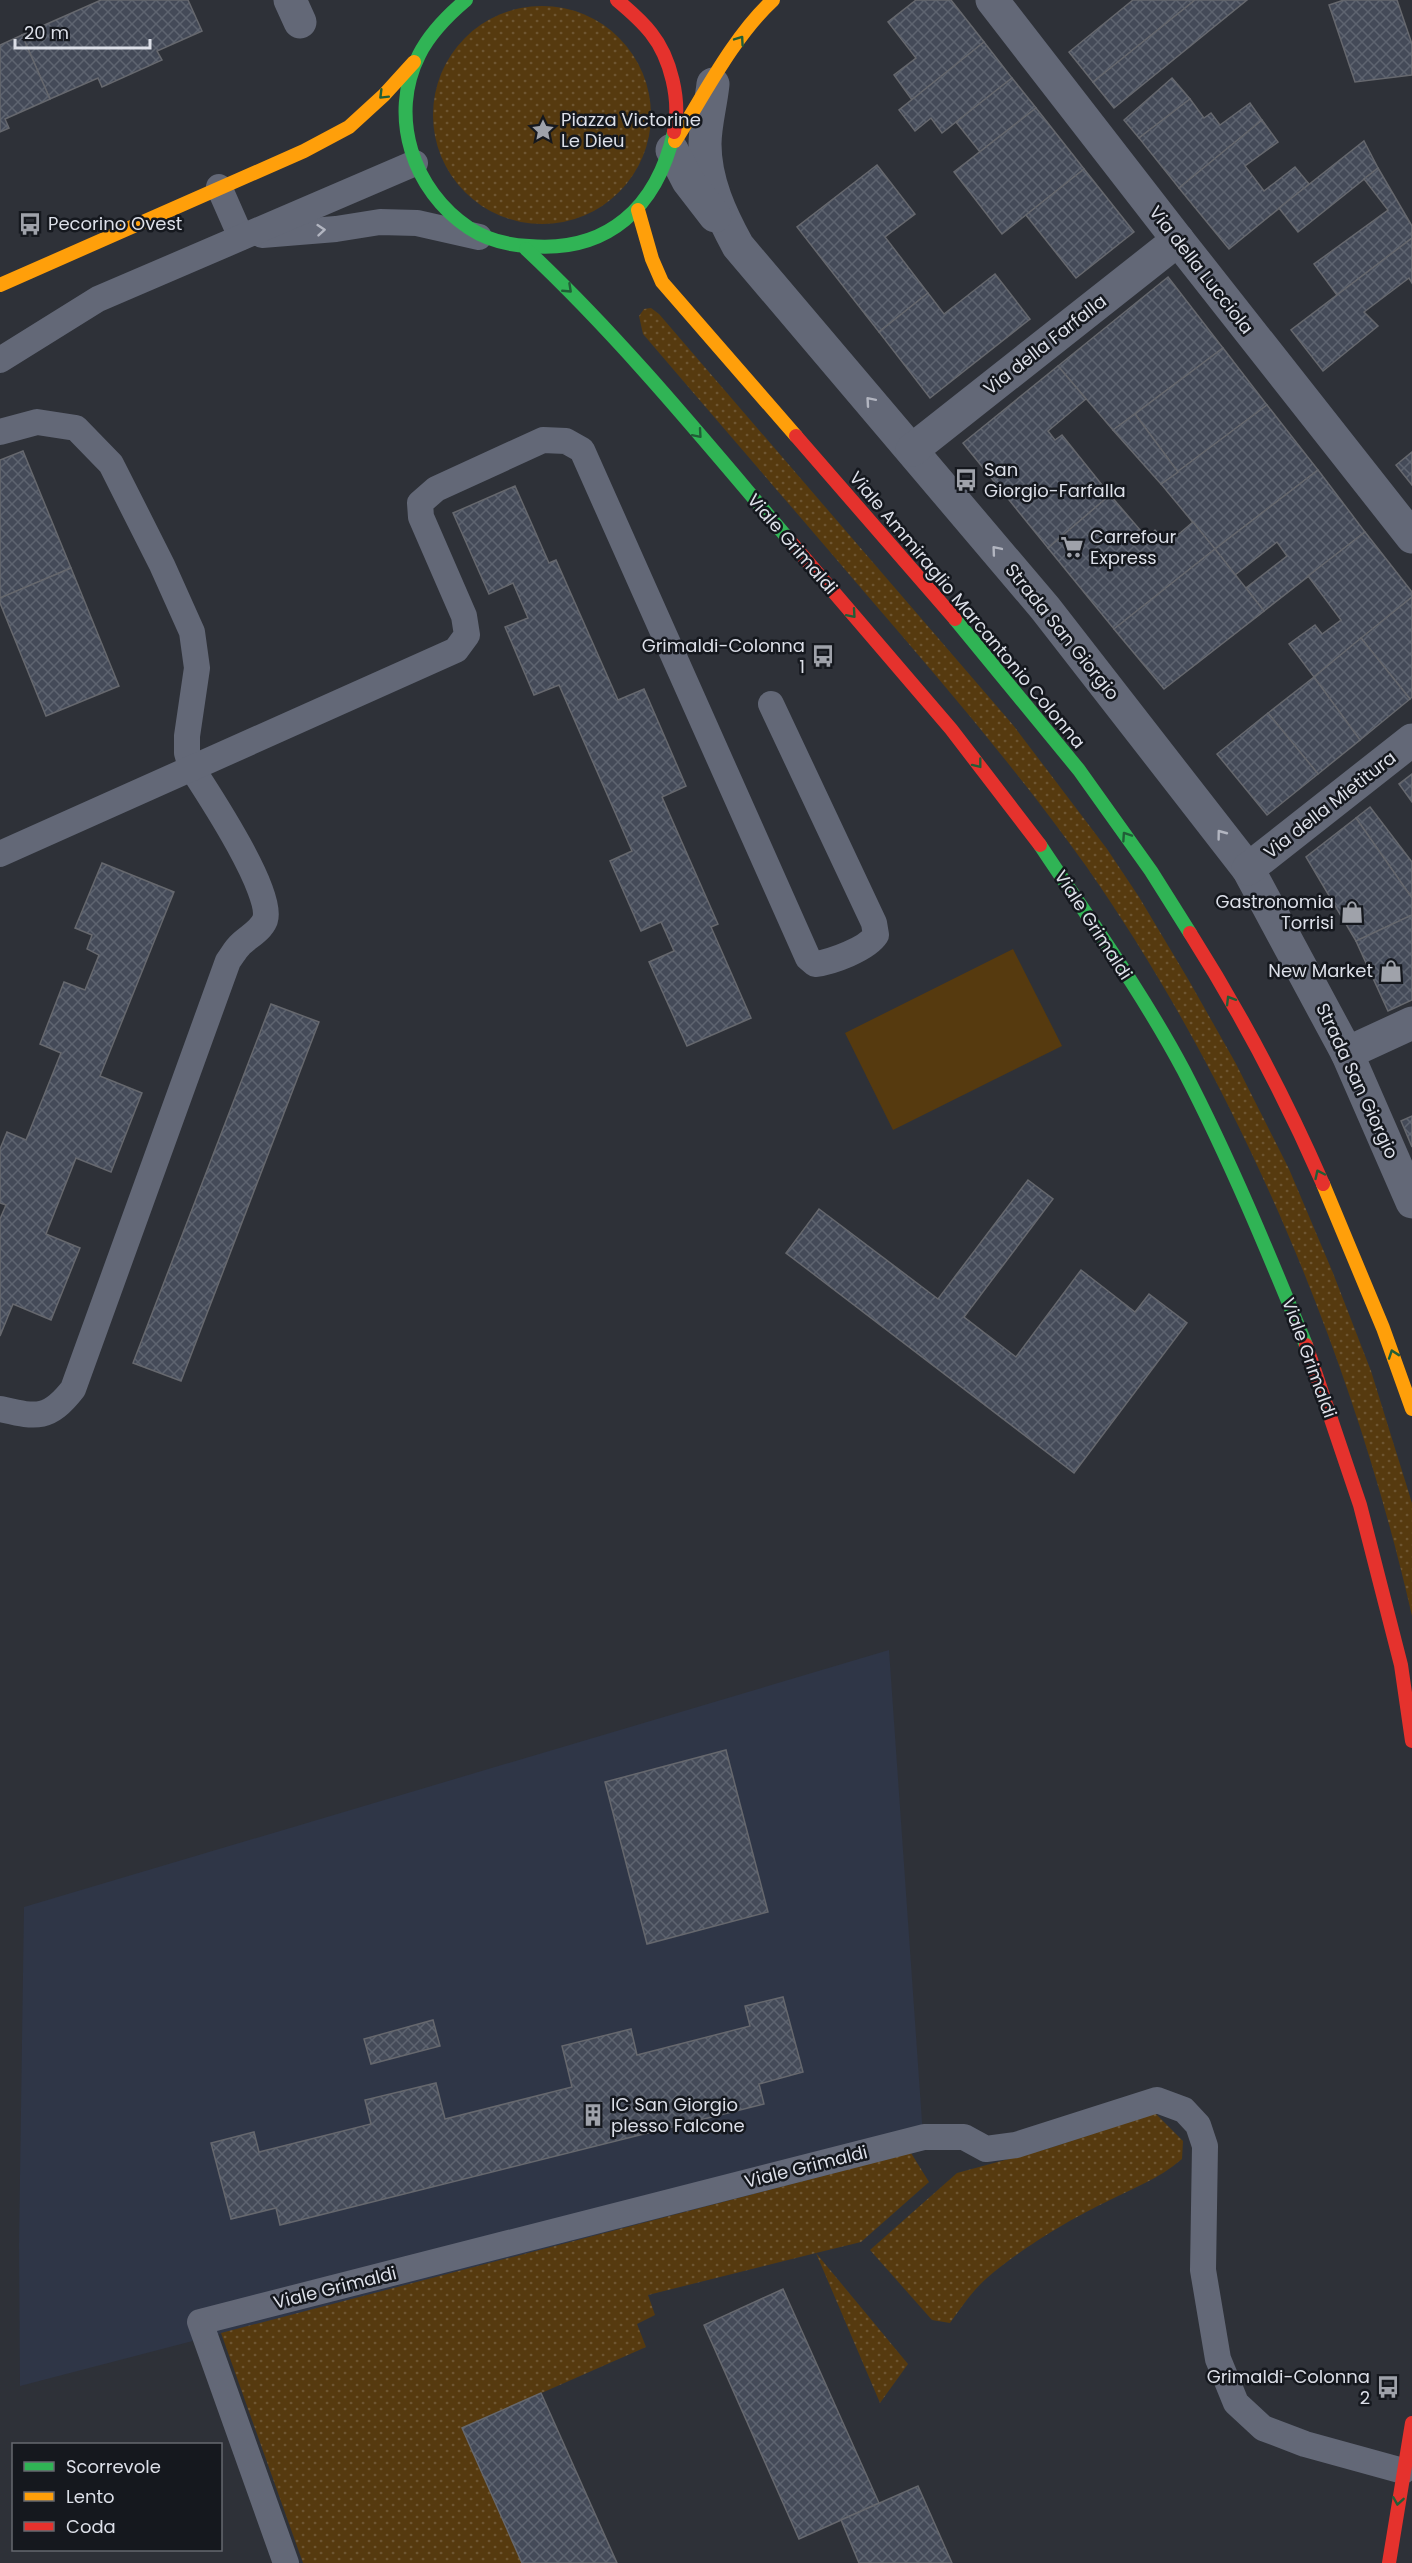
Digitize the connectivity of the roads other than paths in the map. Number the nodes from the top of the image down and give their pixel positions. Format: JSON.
{"nodes":[{"id":1,"x":466,"y":0,"type":"edge"},
{"id":2,"x":616,"y":0,"type":"edge"},
{"id":3,"x":773,"y":0,"type":"edge"},
{"id":4,"x":997,"y":2,"type":"edge"},
{"id":5,"x":432,"y":10,"type":"dead end"},
{"id":6,"x":426,"y":40,"type":"junction"},
{"id":7,"x":415,"y":61,"type":"junction"},
{"id":8,"x":713,"y":84,"type":"junction"},
{"id":9,"x":372,"y":123,"type":"dead end"},
{"id":10,"x":349,"y":127,"type":"junction"},
{"id":11,"x":673,"y":145,"type":"junction"},
{"id":12,"x":415,"y":163,"type":"junction"},
{"id":13,"x":219,"y":187,"type":"junction"},
{"id":14,"x":638,"y":210,"type":"junction"},
{"id":15,"x":241,"y":237,"type":"junction"},
{"id":16,"x":490,"y":240,"type":"junction"},
{"id":17,"x":1178,"y":240,"type":"junction"},
{"id":18,"x":738,"y":246,"type":"junction"},
{"id":19,"x":526,"y":249,"type":"junction"},
{"id":20,"x":0,"y":285,"type":"edge"},
{"id":21,"x":0,"y":360,"type":"edge"},
{"id":22,"x":0,"y":432,"type":"edge"},
{"id":23,"x":912,"y":450,"type":"junction"},
{"id":24,"x":1412,"y":537,"type":"edge"},
{"id":25,"x":771,"y":704,"type":"dead end"},
{"id":26,"x":1412,"y":740,"type":"edge"},
{"id":27,"x":191,"y":766,"type":"junction"},
{"id":28,"x":0,"y":854,"type":"edge"},
{"id":29,"x":1248,"y":869,"type":"junction"},
{"id":30,"x":1412,"y":1023,"type":"edge"},
{"id":31,"x":1347,"y":1053,"type":"junction"},
{"id":32,"x":1412,"y":1202,"type":"edge"},
{"id":33,"x":0,"y":1409,"type":"edge"},
{"id":34,"x":1412,"y":1409,"type":"edge"},
{"id":35,"x":1412,"y":1741,"type":"edge"},
{"id":36,"x":1412,"y":2423,"type":"edge"},
{"id":37,"x":1403,"y":2471,"type":"junction"},
{"id":38,"x":286,"y":2563,"type":"edge"},
{"id":39,"x":1389,"y":2563,"type":"edge"}],
"edges":[{"from":1,"to":6,"type":"main road"},
{"from":2,"to":11,"type":"main road"},
{"from":8,"to":3,"type":"main road","one_way":true},
{"from":4,"to":17,"type":"street","name":"Via della Lucciola"},
{"from":5,"to":6,"type":"main road"},
{"from":6,"to":7,"type":"main road"},
{"from":7,"to":10,"type":"main road","one_way":true},
{"from":7,"to":12,"type":"main road"},
{"from":8,"to":11,"type":"main road"},
{"from":8,"to":18,"type":"street","name":"Strada San Giorgio"},
{"from":9,"to":10,"type":"main road"},
{"from":10,"to":13,"type":"main road"},
{"from":11,"to":14,"type":"main road"},
{"from":11,"to":18,"type":"street"},
{"from":12,"to":15,"type":"lane"},
{"from":12,"to":16,"type":"main road"},
{"from":13,"to":15,"type":"lane"},
{"from":13,"to":20,"type":"main road"},
{"from":14,"to":19,"type":"main road"},
{"from":34,"to":14,"type":"main road","name":"Viale Ammiraglio Marcantonio Colonna","one_way":true},
{"from":15,"to":16,"type":"lane","one_way":true},
{"from":15,"to":21,"type":"lane"},
{"from":16,"to":19,"type":"main road"},
{"from":17,"to":23,"type":"street","name":"Via della Farfalla"},
{"from":17,"to":24,"type":"street","name":"Via della Lucciola"},
{"from":23,"to":18,"type":"street","name":"Strada San Giorgio","one_way":true},
{"from":19,"to":35,"type":"main road","name":"Viale Grimaldi","one_way":true},
{"from":22,"to":27,"type":"lane"},
{"from":29,"to":23,"type":"street","name":"Strada San Giorgio","one_way":true},
{"from":25,"to":27,"type":"lane"},
{"from":26,"to":29,"type":"street","name":"Via della Mietitura"},
{"from":27,"to":28,"type":"lane"},
{"from":27,"to":33,"type":"lane"},
{"from":29,"to":31,"type":"street","name":"Strada San Giorgio"},
{"from":30,"to":31,"type":"street"},
{"from":31,"to":32,"type":"street","name":"Strada San Giorgio"},
{"from":36,"to":37,"type":"main road"},
{"from":37,"to":38,"type":"lane","name":"Viale Grimaldi"},
{"from":37,"to":39,"type":"main road","one_way":true}]}
